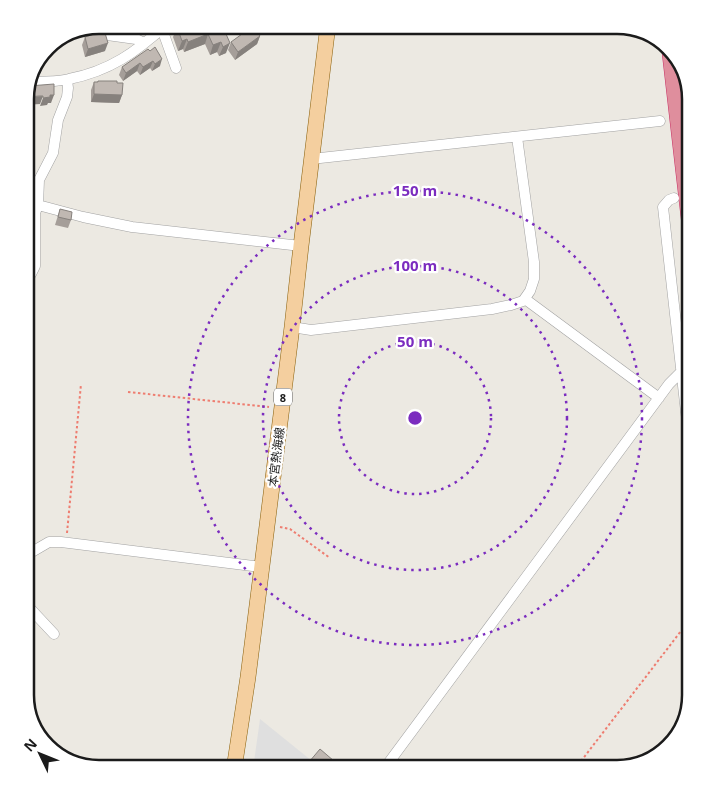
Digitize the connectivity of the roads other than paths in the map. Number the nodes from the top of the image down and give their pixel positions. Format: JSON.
{"nodes":[{"id":1,"x":100,"y":34,"type":"edge"},
{"id":2,"x":155,"y":34,"type":"edge"},
{"id":3,"x":166,"y":34,"type":"edge"},
{"id":4,"x":327,"y":34,"type":"edge"},
{"id":5,"x":144,"y":43,"type":"junction"},
{"id":6,"x":673,"y":64,"type":"edge"},
{"id":7,"x":176,"y":68,"type":"dead end"},
{"id":8,"x":67,"y":80,"type":"junction"},
{"id":9,"x":36,"y":83,"type":"edge"},
{"id":10,"x":660,"y":121,"type":"dead end"},
{"id":11,"x":517,"y":138,"type":"junction"},
{"id":12,"x":682,"y":146,"type":"edge"},
{"id":13,"x":311,"y":159,"type":"junction"},
{"id":14,"x":674,"y":198,"type":"dead end"},
{"id":15,"x":38,"y":205,"type":"junction"},
{"id":16,"x":301,"y":246,"type":"junction"},
{"id":17,"x":34,"y":266,"type":"edge"},
{"id":18,"x":525,"y":299,"type":"junction"},
{"id":19,"x":292,"y":328,"type":"junction"},
{"id":20,"x":682,"y":371,"type":"joint"},
{"id":21,"x":659,"y":398,"type":"junction"},
{"id":22,"x":34,"y":551,"type":"edge"},
{"id":23,"x":261,"y":567,"type":"junction"},
{"id":24,"x":34,"y":613,"type":"edge"},
{"id":25,"x":54,"y":634,"type":"dead end"},
{"id":26,"x":235,"y":760,"type":"edge"},
{"id":27,"x":391,"y":760,"type":"edge"}],
"edges":[{"from":1,"to":5,"type":"street"},
{"from":2,"to":5,"type":"street"},
{"from":3,"to":7,"type":"street"},
{"from":4,"to":13,"type":"main road","name":"本宮熱海線","number":"8"},
{"from":5,"to":8,"type":"street"},
{"from":6,"to":12,"type":"highway"},
{"from":8,"to":9,"type":"street"},
{"from":8,"to":15,"type":"street"},
{"from":10,"to":11,"type":"street"},
{"from":11,"to":13,"type":"street"},
{"from":11,"to":18,"type":"street"},
{"from":13,"to":16,"type":"main road","name":"本宮熱海線","number":"8"},
{"from":14,"to":20,"type":"street"},
{"from":15,"to":16,"type":"street"},
{"from":15,"to":17,"type":"street"},
{"from":16,"to":19,"type":"main road","name":"本宮熱海線","number":"8"},
{"from":18,"to":19,"type":"street"},
{"from":18,"to":21,"type":"street"},
{"from":19,"to":23,"type":"main road","name":"本宮熱海線","number":"8"},
{"from":20,"to":21,"type":"street"},
{"from":21,"to":27,"type":"street"},
{"from":22,"to":23,"type":"street"},
{"from":23,"to":26,"type":"main road","name":"本宮熱海線","number":"8"},
{"from":24,"to":25,"type":"street"}]}
